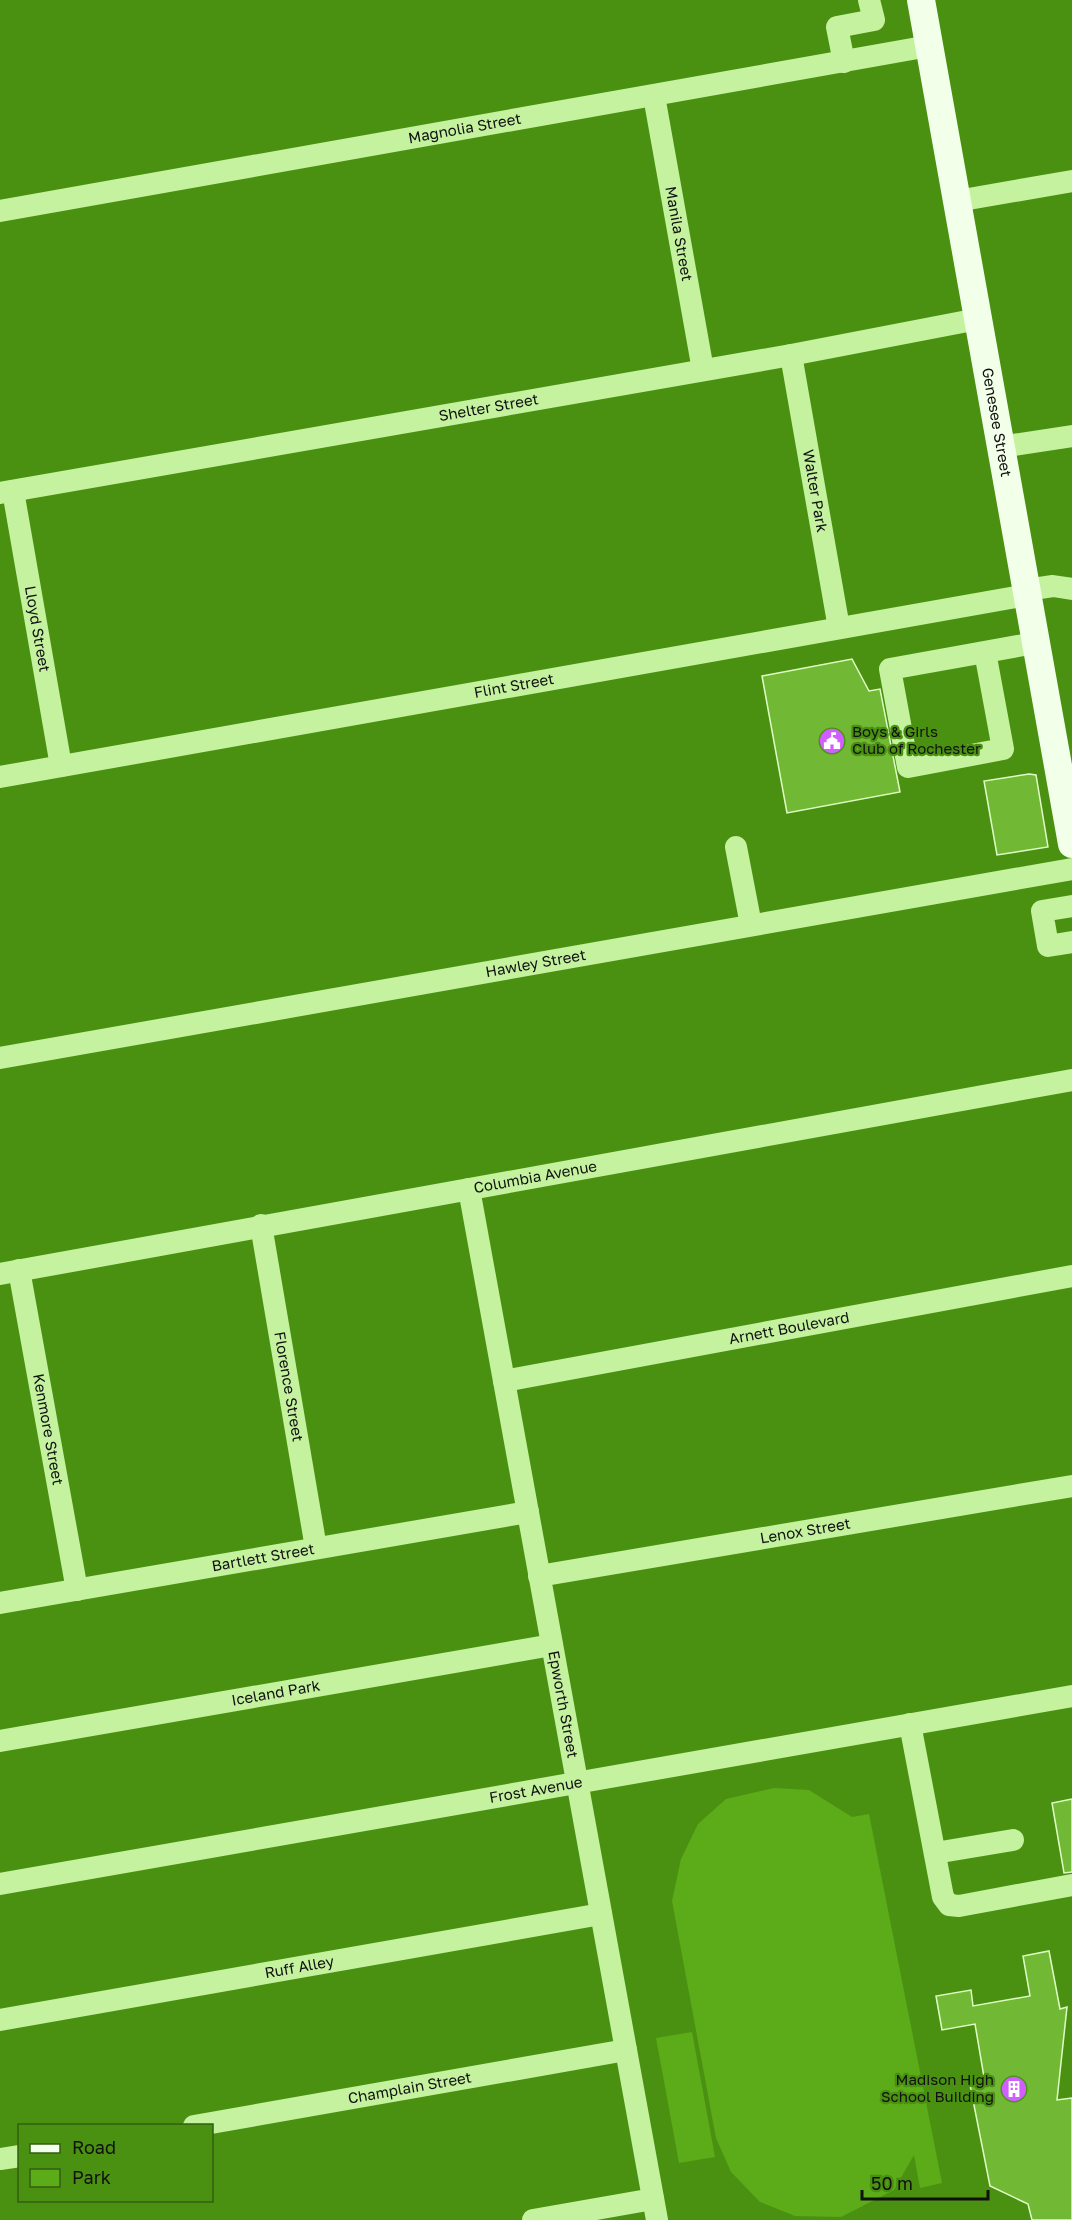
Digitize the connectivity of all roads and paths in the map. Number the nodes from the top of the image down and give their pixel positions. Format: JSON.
{"nodes":[{"id":1,"x":921,"y":0,"type":"edge"},
{"id":2,"x":872,"y":10,"type":"edge"},
{"id":3,"x":930,"y":46,"type":"junction"},
{"id":4,"x":881,"y":55,"type":"junction"},
{"id":5,"x":844,"y":62,"type":"junction"},
{"id":6,"x":654,"y":96,"type":"junction"},
{"id":7,"x":1072,"y":181,"type":"edge"},
{"id":8,"x":957,"y":201,"type":"junction"},
{"id":9,"x":0,"y":212,"type":"edge"},
{"id":10,"x":978,"y":320,"type":"junction"},
{"id":11,"x":791,"y":355,"type":"junction"},
{"id":12,"x":703,"y":370,"type":"junction"},
{"id":13,"x":1072,"y":436,"type":"edge"},
{"id":14,"x":1000,"y":447,"type":"junction"},
{"id":15,"x":6,"y":492,"type":"edge"},
{"id":16,"x":1072,"y":589,"type":"edge"},
{"id":17,"x":1026,"y":593,"type":"junction"},
{"id":18,"x":839,"y":628,"type":"junction"},
{"id":19,"x":1035,"y":643,"type":"junction"},
{"id":20,"x":985,"y":652,"type":"junction"},
{"id":21,"x":61,"y":766,"type":"junction"},
{"id":22,"x":0,"y":777,"type":"edge"},
{"id":23,"x":1072,"y":844,"type":"edge"},
{"id":24,"x":736,"y":847,"type":"dead end"},
{"id":25,"x":1072,"y":869,"type":"edge"},
{"id":26,"x":1072,"y":906,"type":"edge"},
{"id":27,"x":751,"y":925,"type":"junction"},
{"id":28,"x":1072,"y":942,"type":"edge"},
{"id":29,"x":0,"y":1058,"type":"edge"},
{"id":30,"x":1072,"y":1080,"type":"edge"},
{"id":31,"x":469,"y":1189,"type":"junction"},
{"id":32,"x":261,"y":1225,"type":"junction"},
{"id":33,"x":9,"y":1272,"type":"edge"},
{"id":34,"x":1072,"y":1276,"type":"edge"},
{"id":35,"x":504,"y":1381,"type":"junction"},
{"id":36,"x":1072,"y":1486,"type":"edge"},
{"id":37,"x":528,"y":1512,"type":"junction"},
{"id":38,"x":316,"y":1548,"type":"junction"},
{"id":39,"x":539,"y":1576,"type":"junction"},
{"id":40,"x":76,"y":1590,"type":"junction"},
{"id":41,"x":0,"y":1603,"type":"edge"},
{"id":42,"x":552,"y":1645,"type":"junction"},
{"id":43,"x":1072,"y":1696,"type":"edge"},
{"id":44,"x":910,"y":1724,"type":"junction"},
{"id":45,"x":0,"y":1742,"type":"edge"},
{"id":46,"x":577,"y":1783,"type":"junction"},
{"id":47,"x":1013,"y":1840,"type":"dead end"},
{"id":48,"x":935,"y":1853,"type":"junction"},
{"id":49,"x":0,"y":1884,"type":"edge"},
{"id":50,"x":1072,"y":1885,"type":"edge"},
{"id":51,"x":601,"y":1914,"type":"junction"},
{"id":52,"x":0,"y":2020,"type":"edge"},
{"id":53,"x":626,"y":2050,"type":"junction"},
{"id":54,"x":205,"y":2124,"type":"edge"},
{"id":55,"x":18,"y":2156,"type":"edge"},
{"id":56,"x":0,"y":2159,"type":"edge"},
{"id":57,"x":655,"y":2209,"type":"edge"},
{"id":58,"x":533,"y":2220,"type":"edge"}],
"edges":[{"from":1,"to":3,"type":"main road","name":"Genesee Street"},
{"from":2,"to":4,"type":"street"},
{"from":2,"to":5,"type":"street"},
{"from":3,"to":4,"type":"street","name":"Magnolia Street"},
{"from":3,"to":8,"type":"main road","name":"Genesee Street"},
{"from":4,"to":5,"type":"street","name":"Magnolia Street"},
{"from":5,"to":6,"type":"street","name":"Magnolia Street"},
{"from":6,"to":9,"type":"street","name":"Magnolia Street"},
{"from":6,"to":12,"type":"street","name":"Manila Street"},
{"from":7,"to":8,"type":"street"},
{"from":8,"to":10,"type":"main road","name":"Genesee Street"},
{"from":10,"to":11,"type":"street","name":"Shelter Street"},
{"from":10,"to":14,"type":"main road","name":"Genesee Street"},
{"from":11,"to":12,"type":"street","name":"Shelter Street"},
{"from":11,"to":18,"type":"street","name":"Walter Park"},
{"from":12,"to":15,"type":"street","name":"Shelter Street"},
{"from":13,"to":14,"type":"street"},
{"from":14,"to":17,"type":"main road","name":"Genesee Street"},
{"from":15,"to":21,"type":"street","name":"Lloyd Street"},
{"from":16,"to":17,"type":"street","name":"Flint Street"},
{"from":17,"to":18,"type":"street","name":"Flint Street"},
{"from":17,"to":19,"type":"main road","name":"Genesee Street"},
{"from":18,"to":21,"type":"street","name":"Flint Street"},
{"from":19,"to":20,"type":"street"},
{"from":19,"to":23,"type":"main road","name":"Genesee Street"},
{"from":20,"to":20,"type":"street"},
{"from":21,"to":22,"type":"street","name":"Flint Street"},
{"from":24,"to":27,"type":"street"},
{"from":25,"to":27,"type":"street","name":"Hawley Street"},
{"from":26,"to":28,"type":"street"},
{"from":27,"to":29,"type":"street","name":"Hawley Street"},
{"from":30,"to":31,"type":"street","name":"Columbia Avenue"},
{"from":31,"to":32,"type":"street","name":"Columbia Avenue"},
{"from":31,"to":35,"type":"street","name":"Epworth Street"},
{"from":32,"to":33,"type":"street","name":"Columbia Avenue"},
{"from":32,"to":38,"type":"street","name":"Florence Street"},
{"from":33,"to":40,"type":"street","name":"Kenmore Street"},
{"from":34,"to":35,"type":"street","name":"Arnett Boulevard"},
{"from":35,"to":37,"type":"street","name":"Epworth Street"},
{"from":36,"to":39,"type":"street","name":"Lenox Street"},
{"from":37,"to":38,"type":"street","name":"Bartlett Street"},
{"from":37,"to":39,"type":"street","name":"Epworth Street"},
{"from":38,"to":40,"type":"street","name":"Bartlett Street"},
{"from":39,"to":42,"type":"street","name":"Epworth Street"},
{"from":40,"to":41,"type":"street","name":"Bartlett Street"},
{"from":42,"to":45,"type":"street","name":"Iceland Park"},
{"from":42,"to":46,"type":"street","name":"Epworth Street"},
{"from":43,"to":44,"type":"street","name":"Frost Avenue"},
{"from":44,"to":46,"type":"street","name":"Frost Avenue"},
{"from":44,"to":48,"type":"street"},
{"from":46,"to":49,"type":"street","name":"Frost Avenue"},
{"from":46,"to":51,"type":"street","name":"Epworth Street"},
{"from":47,"to":48,"type":"street"},
{"from":48,"to":50,"type":"street"},
{"from":51,"to":52,"type":"street","name":"Ruff Alley"},
{"from":51,"to":53,"type":"street","name":"Epworth Street"},
{"from":53,"to":54,"type":"street","name":"Champlain Street"},
{"from":53,"to":57,"type":"street","name":"Epworth Street"},
{"from":55,"to":56,"type":"street"},
{"from":57,"to":58,"type":"street"}]}
